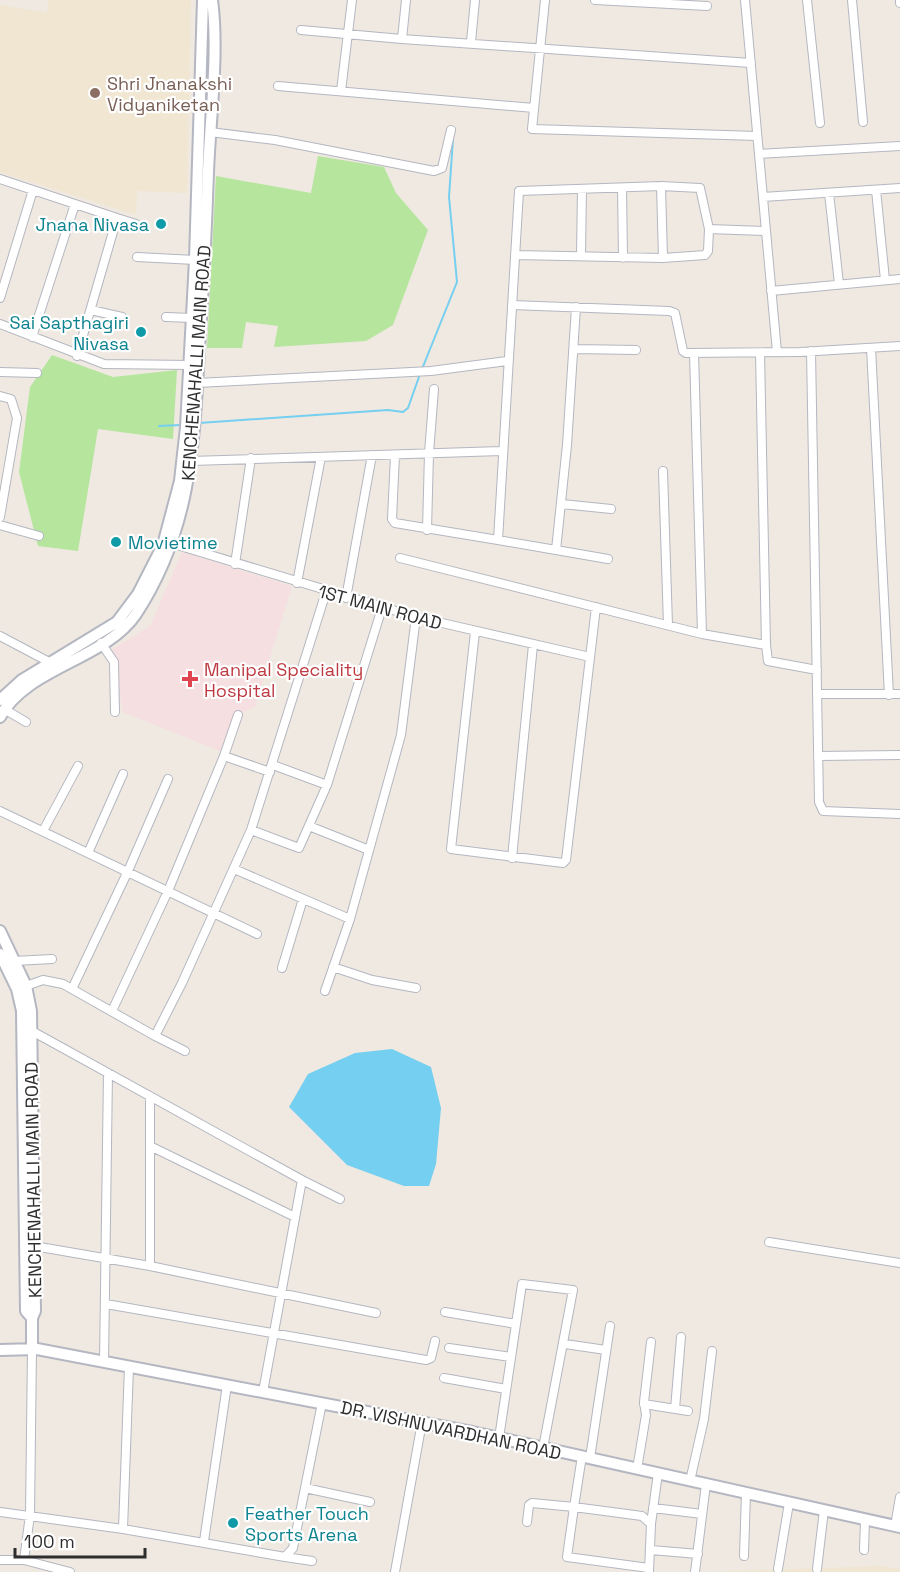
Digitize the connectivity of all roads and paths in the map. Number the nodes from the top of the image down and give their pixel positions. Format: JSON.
{"nodes":[{"id":1,"x":203,"y":0,"type":"edge"},
{"id":2,"x":212,"y":0,"type":"edge"},
{"id":3,"x":352,"y":0,"type":"edge"},
{"id":4,"x":406,"y":0,"type":"edge"},
{"id":5,"x":475,"y":0,"type":"edge"},
{"id":6,"x":545,"y":0,"type":"edge"},
{"id":7,"x":595,"y":0,"type":"edge"},
{"id":8,"x":745,"y":0,"type":"edge"},
{"id":9,"x":807,"y":0,"type":"edge"},
{"id":10,"x":852,"y":0,"type":"edge"},
{"id":11,"x":707,"y":6,"type":"dead end"},
{"id":12,"x":300,"y":30,"type":"dead end"},
{"id":13,"x":348,"y":33,"type":"junction"},
{"id":14,"x":402,"y":39,"type":"junction"},
{"id":15,"x":471,"y":42,"type":"junction"},
{"id":16,"x":540,"y":47,"type":"junction"},
{"id":17,"x":751,"y":63,"type":"junction"},
{"id":18,"x":278,"y":86,"type":"dead end"},
{"id":19,"x":341,"y":91,"type":"junction"},
{"id":20,"x":534,"y":108,"type":"junction"},
{"id":21,"x":863,"y":122,"type":"dead end"},
{"id":22,"x":820,"y":123,"type":"dead end"},
{"id":23,"x":451,"y":130,"type":"dead end"},
{"id":24,"x":210,"y":132,"type":"junction"},
{"id":25,"x":758,"y":136,"type":"junction"},
{"id":26,"x":900,"y":146,"type":"edge"},
{"id":27,"x":759,"y":154,"type":"junction"},
{"id":28,"x":0,"y":179,"type":"edge"},
{"id":29,"x":661,"y":186,"type":"junction"},
{"id":30,"x":622,"y":188,"type":"junction"},
{"id":31,"x":582,"y":189,"type":"junction"},
{"id":32,"x":900,"y":189,"type":"edge"},
{"id":33,"x":33,"y":190,"type":"junction"},
{"id":34,"x":876,"y":190,"type":"junction"},
{"id":35,"x":830,"y":193,"type":"junction"},
{"id":36,"x":763,"y":197,"type":"junction"},
{"id":37,"x":75,"y":204,"type":"junction"},
{"id":38,"x":117,"y":218,"type":"junction"},
{"id":39,"x":136,"y":224,"type":"dead end"},
{"id":40,"x":709,"y":229,"type":"junction"},
{"id":41,"x":766,"y":231,"type":"junction"},
{"id":42,"x":515,"y":255,"type":"junction"},
{"id":43,"x":581,"y":255,"type":"junction"},
{"id":44,"x":137,"y":257,"type":"dead end"},
{"id":45,"x":623,"y":258,"type":"junction"},
{"id":46,"x":663,"y":258,"type":"junction"},
{"id":47,"x":195,"y":260,"type":"junction"},
{"id":48,"x":900,"y":279,"type":"edge"},
{"id":49,"x":885,"y":280,"type":"junction"},
{"id":50,"x":839,"y":284,"type":"junction"},
{"id":51,"x":771,"y":291,"type":"junction"},
{"id":52,"x":0,"y":297,"type":"edge"},
{"id":53,"x":512,"y":305,"type":"junction"},
{"id":54,"x":576,"y":307,"type":"junction"},
{"id":55,"x":91,"y":310,"type":"junction"},
{"id":56,"x":122,"y":316,"type":"dead end"},
{"id":57,"x":166,"y":316,"type":"dead end"},
{"id":58,"x":192,"y":318,"type":"junction"},
{"id":59,"x":0,"y":324,"type":"edge"},
{"id":60,"x":32,"y":337,"type":"junction"},
{"id":61,"x":900,"y":346,"type":"edge"},
{"id":62,"x":871,"y":348,"type":"junction"},
{"id":63,"x":574,"y":349,"type":"junction"},
{"id":64,"x":636,"y":350,"type":"dead end"},
{"id":65,"x":811,"y":351,"type":"junction"},
{"id":66,"x":777,"y":352,"type":"junction"},
{"id":67,"x":694,"y":353,"type":"junction"},
{"id":68,"x":760,"y":353,"type":"junction"},
{"id":69,"x":77,"y":356,"type":"junction"},
{"id":70,"x":507,"y":361,"type":"junction"},
{"id":71,"x":194,"y":365,"type":"junction"},
{"id":72,"x":0,"y":372,"type":"edge"},
{"id":73,"x":37,"y":374,"type":"dead end"},
{"id":74,"x":197,"y":383,"type":"junction"},
{"id":75,"x":434,"y":389,"type":"dead end"},
{"id":76,"x":0,"y":396,"type":"edge"},
{"id":77,"x":501,"y":451,"type":"junction"},
{"id":78,"x":429,"y":453,"type":"junction"},
{"id":79,"x":372,"y":455,"type":"junction"},
{"id":80,"x":395,"y":455,"type":"junction"},
{"id":81,"x":321,"y":457,"type":"junction"},
{"id":82,"x":251,"y":458,"type":"junction"},
{"id":83,"x":191,"y":461,"type":"junction"},
{"id":84,"x":663,"y":471,"type":"dead end"},
{"id":85,"x":562,"y":504,"type":"junction"},
{"id":86,"x":611,"y":508,"type":"dead end"},
{"id":87,"x":0,"y":517,"type":"edge"},
{"id":88,"x":0,"y":525,"type":"edge"},
{"id":89,"x":427,"y":530,"type":"junction"},
{"id":90,"x":39,"y":536,"type":"dead end"},
{"id":91,"x":498,"y":540,"type":"junction"},
{"id":92,"x":168,"y":543,"type":"junction"},
{"id":93,"x":556,"y":550,"type":"junction"},
{"id":94,"x":400,"y":558,"type":"dead end"},
{"id":95,"x":608,"y":559,"type":"dead end"},
{"id":96,"x":235,"y":564,"type":"junction"},
{"id":97,"x":297,"y":583,"type":"junction"},
{"id":98,"x":326,"y":592,"type":"junction"},
{"id":99,"x":346,"y":598,"type":"junction"},
{"id":100,"x":596,"y":607,"type":"junction"},
{"id":101,"x":382,"y":608,"type":"junction"},
{"id":102,"x":416,"y":617,"type":"junction"},
{"id":103,"x":668,"y":625,"type":"junction"},
{"id":104,"x":475,"y":633,"type":"junction"},
{"id":105,"x":702,"y":634,"type":"junction"},
{"id":106,"x":0,"y":636,"type":"edge"},
{"id":107,"x":101,"y":643,"type":"junction"},
{"id":108,"x":533,"y":645,"type":"junction"},
{"id":109,"x":766,"y":645,"type":"junction"},
{"id":110,"x":590,"y":657,"type":"junction"},
{"id":111,"x":51,"y":663,"type":"junction"},
{"id":112,"x":817,"y":670,"type":"junction"},
{"id":113,"x":817,"y":693,"type":"junction"},
{"id":114,"x":889,"y":694,"type":"junction"},
{"id":115,"x":900,"y":694,"type":"edge"},
{"id":116,"x":1,"y":709,"type":"edge"},
{"id":117,"x":115,"y":712,"type":"dead end"},
{"id":118,"x":238,"y":715,"type":"dead end"},
{"id":119,"x":26,"y":722,"type":"dead end"},
{"id":120,"x":900,"y":755,"type":"edge"},
{"id":121,"x":224,"y":756,"type":"junction"},
{"id":122,"x":818,"y":756,"type":"junction"},
{"id":123,"x":78,"y":766,"type":"dead end"},
{"id":124,"x":272,"y":768,"type":"junction"},
{"id":125,"x":123,"y":774,"type":"dead end"},
{"id":126,"x":168,"y":779,"type":"dead end"},
{"id":127,"x":327,"y":784,"type":"junction"},
{"id":128,"x":0,"y":811,"type":"edge"},
{"id":129,"x":900,"y":814,"type":"edge"},
{"id":130,"x":309,"y":826,"type":"junction"},
{"id":131,"x":43,"y":831,"type":"junction"},
{"id":132,"x":251,"y":831,"type":"junction"},
{"id":133,"x":369,"y":850,"type":"junction"},
{"id":134,"x":88,"y":852,"type":"junction"},
{"id":135,"x":512,"y":858,"type":"junction"},
{"id":136,"x":234,"y":869,"type":"junction"},
{"id":137,"x":128,"y":871,"type":"junction"},
{"id":138,"x":168,"y":891,"type":"junction"},
{"id":139,"x":303,"y":899,"type":"junction"},
{"id":140,"x":214,"y":913,"type":"junction"},
{"id":141,"x":350,"y":919,"type":"junction"},
{"id":142,"x":0,"y":931,"type":"edge"},
{"id":143,"x":256,"y":934,"type":"dead end"},
{"id":144,"x":52,"y":959,"type":"dead end"},
{"id":145,"x":5,"y":961,"type":"edge"},
{"id":146,"x":333,"y":967,"type":"junction"},
{"id":147,"x":282,"y":968,"type":"dead end"},
{"id":148,"x":26,"y":986,"type":"junction"},
{"id":149,"x":416,"y":988,"type":"dead end"},
{"id":150,"x":72,"y":989,"type":"junction"},
{"id":151,"x":325,"y":991,"type":"dead end"},
{"id":152,"x":112,"y":1011,"type":"junction"},
{"id":153,"x":27,"y":1029,"type":"junction"},
{"id":154,"x":155,"y":1036,"type":"junction"},
{"id":155,"x":185,"y":1051,"type":"dead end"},
{"id":156,"x":108,"y":1073,"type":"junction"},
{"id":157,"x":150,"y":1096,"type":"junction"},
{"id":158,"x":150,"y":1146,"type":"junction"},
{"id":159,"x":302,"y":1180,"type":"junction"},
{"id":160,"x":340,"y":1199,"type":"dead end"},
{"id":161,"x":295,"y":1217,"type":"junction"},
{"id":162,"x":769,"y":1242,"type":"dead end"},
{"id":163,"x":34,"y":1246,"type":"junction"},
{"id":164,"x":106,"y":1258,"type":"junction"},
{"id":165,"x":900,"y":1263,"type":"edge"},
{"id":166,"x":150,"y":1266,"type":"junction"},
{"id":167,"x":281,"y":1292,"type":"junction"},
{"id":168,"x":106,"y":1304,"type":"junction"},
{"id":169,"x":445,"y":1312,"type":"dead end"},
{"id":170,"x":376,"y":1313,"type":"dead end"},
{"id":171,"x":32,"y":1317,"type":"junction"},
{"id":172,"x":516,"y":1324,"type":"junction"},
{"id":173,"x":610,"y":1326,"type":"dead end"},
{"id":174,"x":275,"y":1333,"type":"junction"},
{"id":175,"x":681,"y":1337,"type":"dead end"},
{"id":176,"x":435,"y":1341,"type":"dead end"},
{"id":177,"x":651,"y":1342,"type":"dead end"},
{"id":178,"x":565,"y":1344,"type":"junction"},
{"id":179,"x":449,"y":1347,"type":"dead end"},
{"id":180,"x":32,"y":1349,"type":"junction"},
{"id":181,"x":0,"y":1350,"type":"edge"},
{"id":182,"x":606,"y":1350,"type":"junction"},
{"id":183,"x":712,"y":1351,"type":"dead end"},
{"id":184,"x":511,"y":1357,"type":"junction"},
{"id":185,"x":104,"y":1362,"type":"junction"},
{"id":186,"x":129,"y":1367,"type":"junction"},
{"id":187,"x":444,"y":1378,"type":"dead end"},
{"id":188,"x":227,"y":1385,"type":"junction"},
{"id":189,"x":506,"y":1389,"type":"junction"},
{"id":190,"x":262,"y":1392,"type":"junction"},
{"id":191,"x":322,"y":1403,"type":"junction"},
{"id":192,"x":644,"y":1404,"type":"junction"},
{"id":193,"x":675,"y":1409,"type":"junction"},
{"id":194,"x":688,"y":1411,"type":"dead end"},
{"id":195,"x":423,"y":1422,"type":"junction"},
{"id":196,"x":499,"y":1438,"type":"junction"},
{"id":197,"x":543,"y":1448,"type":"junction"},
{"id":198,"x":586,"y":1457,"type":"junction"},
{"id":199,"x":637,"y":1469,"type":"junction"},
{"id":200,"x":658,"y":1473,"type":"junction"},
{"id":201,"x":690,"y":1480,"type":"junction"},
{"id":202,"x":706,"y":1484,"type":"junction"},
{"id":203,"x":305,"y":1488,"type":"junction"},
{"id":204,"x":746,"y":1493,"type":"junction"},
{"id":205,"x":900,"y":1497,"type":"edge"},
{"id":206,"x":370,"y":1502,"type":"dead end"},
{"id":207,"x":789,"y":1503,"type":"junction"},
{"id":208,"x":574,"y":1507,"type":"junction"},
{"id":209,"x":653,"y":1508,"type":"junction"},
{"id":210,"x":824,"y":1510,"type":"junction"},
{"id":211,"x":0,"y":1512,"type":"edge"},
{"id":212,"x":702,"y":1514,"type":"junction"},
{"id":213,"x":30,"y":1515,"type":"junction"},
{"id":214,"x":865,"y":1520,"type":"junction"},
{"id":215,"x":527,"y":1522,"type":"dead end"},
{"id":216,"x":651,"y":1524,"type":"junction"},
{"id":217,"x":898,"y":1527,"type":"edge"},
{"id":218,"x":123,"y":1529,"type":"junction"},
{"id":219,"x":204,"y":1541,"type":"junction"},
{"id":220,"x":651,"y":1550,"type":"junction"},
{"id":221,"x":864,"y":1550,"type":"dead end"},
{"id":222,"x":698,"y":1554,"type":"junction"},
{"id":223,"x":744,"y":1556,"type":"dead end"},
{"id":224,"x":285,"y":1557,"type":"junction"},
{"id":225,"x":0,"y":1560,"type":"edge"},
{"id":226,"x":24,"y":1560,"type":"junction"},
{"id":227,"x":312,"y":1561,"type":"dead end"},
{"id":228,"x":778,"y":1569,"type":"dead end"},
{"id":229,"x":817,"y":1569,"type":"dead end"},
{"id":230,"x":649,"y":1570,"type":"edge"},
{"id":231,"x":70,"y":1572,"type":"edge"},
{"id":232,"x":395,"y":1572,"type":"edge"},
{"id":233,"x":695,"y":1572,"type":"edge"}],
"edges":[{"from":1,"to":47,"type":"main road","name":"KENCHENAHALLI MAIN ROAD"},
{"from":2,"to":24,"type":"main road","name":"KENCHENAHALLI MAIN ROAD"},
{"from":3,"to":13,"type":"street"},
{"from":4,"to":14,"type":"street"},
{"from":5,"to":15,"type":"street"},
{"from":6,"to":16,"type":"street"},
{"from":7,"to":11,"type":"street"},
{"from":8,"to":17,"type":"street"},
{"from":9,"to":22,"type":"street"},
{"from":10,"to":21,"type":"street"},
{"from":12,"to":13,"type":"street"},
{"from":13,"to":14,"type":"street"},
{"from":13,"to":19,"type":"street"},
{"from":14,"to":15,"type":"street"},
{"from":15,"to":16,"type":"street"},
{"from":16,"to":17,"type":"street"},
{"from":16,"to":20,"type":"street"},
{"from":17,"to":25,"type":"street"},
{"from":18,"to":19,"type":"street"},
{"from":19,"to":20,"type":"street"},
{"from":20,"to":25,"type":"street"},
{"from":23,"to":24,"type":"street"},
{"from":24,"to":71,"type":"main road","name":"KENCHENAHALLI MAIN ROAD"},
{"from":25,"to":27,"type":"street"},
{"from":26,"to":27,"type":"street"},
{"from":27,"to":36,"type":"street"},
{"from":28,"to":33,"type":"street"},
{"from":29,"to":30,"type":"street"},
{"from":29,"to":40,"type":"street"},
{"from":29,"to":46,"type":"street"},
{"from":30,"to":31,"type":"street"},
{"from":30,"to":45,"type":"street"},
{"from":31,"to":42,"type":"street"},
{"from":31,"to":43,"type":"street"},
{"from":32,"to":34,"type":"street"},
{"from":33,"to":37,"type":"street"},
{"from":33,"to":52,"type":"street"},
{"from":34,"to":35,"type":"street"},
{"from":34,"to":49,"type":"street"},
{"from":35,"to":36,"type":"street"},
{"from":35,"to":50,"type":"street"},
{"from":36,"to":41,"type":"street"},
{"from":37,"to":38,"type":"street"},
{"from":37,"to":60,"type":"street"},
{"from":38,"to":39,"type":"street"},
{"from":38,"to":55,"type":"street"},
{"from":40,"to":41,"type":"street"},
{"from":40,"to":46,"type":"street"},
{"from":41,"to":51,"type":"street"},
{"from":42,"to":43,"type":"street"},
{"from":42,"to":53,"type":"street"},
{"from":43,"to":45,"type":"street"},
{"from":44,"to":47,"type":"street"},
{"from":45,"to":46,"type":"street"},
{"from":47,"to":58,"type":"main road","name":"KENCHENAHALLI MAIN ROAD"},
{"from":48,"to":49,"type":"street"},
{"from":49,"to":50,"type":"street"},
{"from":50,"to":51,"type":"street"},
{"from":51,"to":66,"type":"street"},
{"from":53,"to":54,"type":"street"},
{"from":53,"to":70,"type":"street"},
{"from":54,"to":63,"type":"street"},
{"from":54,"to":67,"type":"street"},
{"from":55,"to":56,"type":"street"},
{"from":55,"to":69,"type":"street"},
{"from":57,"to":58,"type":"street"},
{"from":58,"to":71,"type":"main road","name":"KENCHENAHALLI MAIN ROAD"},
{"from":59,"to":60,"type":"street"},
{"from":60,"to":69,"type":"street"},
{"from":61,"to":62,"type":"street"},
{"from":62,"to":65,"type":"street"},
{"from":62,"to":114,"type":"street"},
{"from":63,"to":64,"type":"street"},
{"from":63,"to":85,"type":"street"},
{"from":65,"to":66,"type":"street"},
{"from":65,"to":112,"type":"street"},
{"from":66,"to":68,"type":"street"},
{"from":67,"to":68,"type":"street"},
{"from":67,"to":105,"type":"street"},
{"from":68,"to":109,"type":"street"},
{"from":69,"to":71,"type":"street"},
{"from":70,"to":74,"type":"street"},
{"from":70,"to":77,"type":"street"},
{"from":71,"to":74,"type":"main road","name":"KENCHENAHALLI MAIN ROAD"},
{"from":71,"to":92,"type":"main road","name":"KENCHENAHALLI MAIN ROAD"},
{"from":72,"to":73,"type":"street"},
{"from":74,"to":83,"type":"main road","name":"KENCHENAHALLI MAIN ROAD"},
{"from":75,"to":78,"type":"street"},
{"from":76,"to":87,"type":"street"},
{"from":77,"to":78,"type":"street"},
{"from":77,"to":91,"type":"street"},
{"from":78,"to":80,"type":"street"},
{"from":78,"to":89,"type":"street"},
{"from":79,"to":80,"type":"street"},
{"from":79,"to":81,"type":"street"},
{"from":79,"to":99,"type":"street"},
{"from":80,"to":89,"type":"street"},
{"from":81,"to":82,"type":"street"},
{"from":81,"to":97,"type":"street"},
{"from":82,"to":83,"type":"street"},
{"from":82,"to":96,"type":"street"},
{"from":83,"to":92,"type":"main road","name":"KENCHENAHALLI MAIN ROAD"},
{"from":84,"to":103,"type":"street"},
{"from":85,"to":86,"type":"street"},
{"from":85,"to":93,"type":"street"},
{"from":88,"to":90,"type":"street"},
{"from":89,"to":91,"type":"street"},
{"from":91,"to":93,"type":"street"},
{"from":92,"to":96,"type":"street","name":"1ST MAIN ROAD"},
{"from":92,"to":107,"type":"main road","name":"KENCHENAHALLI MAIN ROAD"},
{"from":92,"to":111,"type":"main road","name":"KENCHENAHALLI MAIN ROAD"},
{"from":93,"to":95,"type":"street"},
{"from":94,"to":100,"type":"street"},
{"from":96,"to":97,"type":"street","name":"1ST MAIN ROAD"},
{"from":97,"to":98,"type":"street","name":"1ST MAIN ROAD"},
{"from":98,"to":99,"type":"street","name":"1ST MAIN ROAD"},
{"from":98,"to":124,"type":"street"},
{"from":99,"to":101,"type":"street","name":"1ST MAIN ROAD"},
{"from":100,"to":103,"type":"street"},
{"from":100,"to":110,"type":"street"},
{"from":101,"to":102,"type":"street","name":"1ST MAIN ROAD"},
{"from":101,"to":127,"type":"street"},
{"from":102,"to":104,"type":"street","name":"1ST MAIN ROAD"},
{"from":102,"to":133,"type":"street"},
{"from":103,"to":105,"type":"street"},
{"from":104,"to":108,"type":"street","name":"1ST MAIN ROAD"},
{"from":104,"to":135,"type":"street"},
{"from":105,"to":109,"type":"street"},
{"from":106,"to":111,"type":"street"},
{"from":107,"to":116,"type":"main road","name":"KENCHENAHALLI MAIN ROAD"},
{"from":107,"to":117,"type":"street"},
{"from":108,"to":110,"type":"street","name":"1ST MAIN ROAD"},
{"from":108,"to":135,"type":"street"},
{"from":109,"to":112,"type":"street"},
{"from":110,"to":135,"type":"street"},
{"from":111,"to":116,"type":"main road","name":"KENCHENAHALLI MAIN ROAD"},
{"from":112,"to":113,"type":"street"},
{"from":113,"to":114,"type":"street"},
{"from":113,"to":122,"type":"street"},
{"from":114,"to":115,"type":"street"},
{"from":116,"to":119,"type":"street"},
{"from":118,"to":121,"type":"street"},
{"from":120,"to":122,"type":"street"},
{"from":121,"to":124,"type":"street"},
{"from":121,"to":138,"type":"street"},
{"from":122,"to":129,"type":"street"},
{"from":123,"to":131,"type":"street"},
{"from":124,"to":127,"type":"street"},
{"from":124,"to":132,"type":"street"},
{"from":125,"to":134,"type":"street"},
{"from":126,"to":137,"type":"street"},
{"from":127,"to":130,"type":"street"},
{"from":128,"to":131,"type":"street"},
{"from":130,"to":132,"type":"street"},
{"from":130,"to":133,"type":"street"},
{"from":131,"to":134,"type":"street"},
{"from":132,"to":136,"type":"street"},
{"from":133,"to":141,"type":"street"},
{"from":134,"to":137,"type":"street"},
{"from":136,"to":139,"type":"street"},
{"from":136,"to":140,"type":"street"},
{"from":137,"to":138,"type":"street"},
{"from":137,"to":150,"type":"street"},
{"from":138,"to":140,"type":"street"},
{"from":138,"to":152,"type":"street"},
{"from":139,"to":141,"type":"street"},
{"from":139,"to":147,"type":"street"},
{"from":140,"to":143,"type":"street"},
{"from":140,"to":154,"type":"street"},
{"from":141,"to":146,"type":"street"},
{"from":142,"to":145,"type":"main road","name":"KENCHENAHALLI MAIN ROAD"},
{"from":144,"to":145,"type":"street"},
{"from":145,"to":148,"type":"main road","name":"KENCHENAHALLI MAIN ROAD"},
{"from":145,"to":153,"type":"main road","name":"KENCHENAHALLI MAIN ROAD"},
{"from":146,"to":149,"type":"street"},
{"from":146,"to":151,"type":"street"},
{"from":148,"to":150,"type":"street"},
{"from":148,"to":153,"type":"main road","name":"KENCHENAHALLI MAIN ROAD"},
{"from":150,"to":152,"type":"street"},
{"from":152,"to":154,"type":"street"},
{"from":153,"to":156,"type":"street"},
{"from":153,"to":163,"type":"main road","name":"KENCHENAHALLI MAIN ROAD"},
{"from":153,"to":171,"type":"main road","name":"KENCHENAHALLI MAIN ROAD"},
{"from":154,"to":155,"type":"street"},
{"from":156,"to":157,"type":"street"},
{"from":156,"to":164,"type":"street"},
{"from":157,"to":158,"type":"street"},
{"from":157,"to":159,"type":"street"},
{"from":158,"to":161,"type":"street"},
{"from":158,"to":166,"type":"street"},
{"from":159,"to":160,"type":"street"},
{"from":159,"to":161,"type":"street"},
{"from":161,"to":167,"type":"street"},
{"from":162,"to":165,"type":"street"},
{"from":163,"to":164,"type":"street"},
{"from":163,"to":171,"type":"main road","name":"KENCHENAHALLI MAIN ROAD"},
{"from":164,"to":166,"type":"street"},
{"from":164,"to":168,"type":"street"},
{"from":166,"to":167,"type":"street"},
{"from":167,"to":170,"type":"street"},
{"from":167,"to":174,"type":"street"},
{"from":168,"to":174,"type":"street"},
{"from":168,"to":185,"type":"street"},
{"from":169,"to":172,"type":"street"},
{"from":171,"to":180,"type":"main road"},
{"from":172,"to":178,"type":"street"},
{"from":172,"to":184,"type":"street"},
{"from":173,"to":182,"type":"street"},
{"from":174,"to":176,"type":"street"},
{"from":174,"to":190,"type":"street"},
{"from":175,"to":193,"type":"street"},
{"from":177,"to":192,"type":"street"},
{"from":178,"to":182,"type":"street"},
{"from":178,"to":197,"type":"street"},
{"from":179,"to":184,"type":"street"},
{"from":180,"to":181,"type":"main road","name":"DR. VISHNUVARDHAN ROAD"},
{"from":180,"to":185,"type":"main road","name":"DR. VISHNUVARDHAN ROAD"},
{"from":180,"to":213,"type":"street"},
{"from":182,"to":198,"type":"street"},
{"from":183,"to":201,"type":"street"},
{"from":184,"to":189,"type":"street"},
{"from":185,"to":186,"type":"main road","name":"DR. VISHNUVARDHAN ROAD"},
{"from":186,"to":188,"type":"main road","name":"DR. VISHNUVARDHAN ROAD"},
{"from":186,"to":218,"type":"street"},
{"from":187,"to":189,"type":"street"},
{"from":188,"to":190,"type":"main road","name":"DR. VISHNUVARDHAN ROAD"},
{"from":188,"to":219,"type":"street"},
{"from":189,"to":196,"type":"street"},
{"from":190,"to":191,"type":"main road","name":"DR. VISHNUVARDHAN ROAD"},
{"from":191,"to":195,"type":"main road","name":"DR. VISHNUVARDHAN ROAD"},
{"from":191,"to":203,"type":"street"},
{"from":192,"to":193,"type":"street"},
{"from":192,"to":199,"type":"street"},
{"from":193,"to":194,"type":"street"},
{"from":195,"to":196,"type":"main road","name":"DR. VISHNUVARDHAN ROAD"},
{"from":195,"to":232,"type":"street"},
{"from":196,"to":197,"type":"main road","name":"DR. VISHNUVARDHAN ROAD"},
{"from":197,"to":198,"type":"main road","name":"DR. VISHNUVARDHAN ROAD"},
{"from":198,"to":199,"type":"main road","name":"DR. VISHNUVARDHAN ROAD"},
{"from":198,"to":208,"type":"street"},
{"from":199,"to":200,"type":"main road","name":"DR. VISHNUVARDHAN ROAD"},
{"from":200,"to":201,"type":"main road","name":"DR. VISHNUVARDHAN ROAD"},
{"from":200,"to":209,"type":"street"},
{"from":201,"to":202,"type":"main road","name":"DR. VISHNUVARDHAN ROAD"},
{"from":202,"to":204,"type":"main road","name":"DR. VISHNUVARDHAN ROAD"},
{"from":202,"to":212,"type":"street"},
{"from":203,"to":206,"type":"street"},
{"from":203,"to":224,"type":"street"},
{"from":204,"to":207,"type":"main road","name":"DR. VISHNUVARDHAN ROAD"},
{"from":204,"to":223,"type":"street"},
{"from":205,"to":217,"type":"street"},
{"from":207,"to":210,"type":"main road","name":"DR. VISHNUVARDHAN ROAD"},
{"from":207,"to":228,"type":"street"},
{"from":208,"to":215,"type":"street"},
{"from":208,"to":216,"type":"street"},
{"from":208,"to":230,"type":"street"},
{"from":209,"to":212,"type":"street"},
{"from":209,"to":216,"type":"street"},
{"from":210,"to":214,"type":"main road","name":"DR. VISHNUVARDHAN ROAD"},
{"from":210,"to":229,"type":"street"},
{"from":211,"to":213,"type":"street"},
{"from":212,"to":222,"type":"street"},
{"from":213,"to":218,"type":"street"},
{"from":213,"to":226,"type":"street"},
{"from":214,"to":217,"type":"main road","name":"DR. VISHNUVARDHAN ROAD"},
{"from":214,"to":221,"type":"street"},
{"from":216,"to":220,"type":"street"},
{"from":218,"to":219,"type":"street"},
{"from":219,"to":224,"type":"street"},
{"from":220,"to":222,"type":"street"},
{"from":220,"to":230,"type":"street"},
{"from":222,"to":233,"type":"street"},
{"from":224,"to":227,"type":"street"},
{"from":225,"to":226,"type":"street"},
{"from":226,"to":231,"type":"street"}]}
